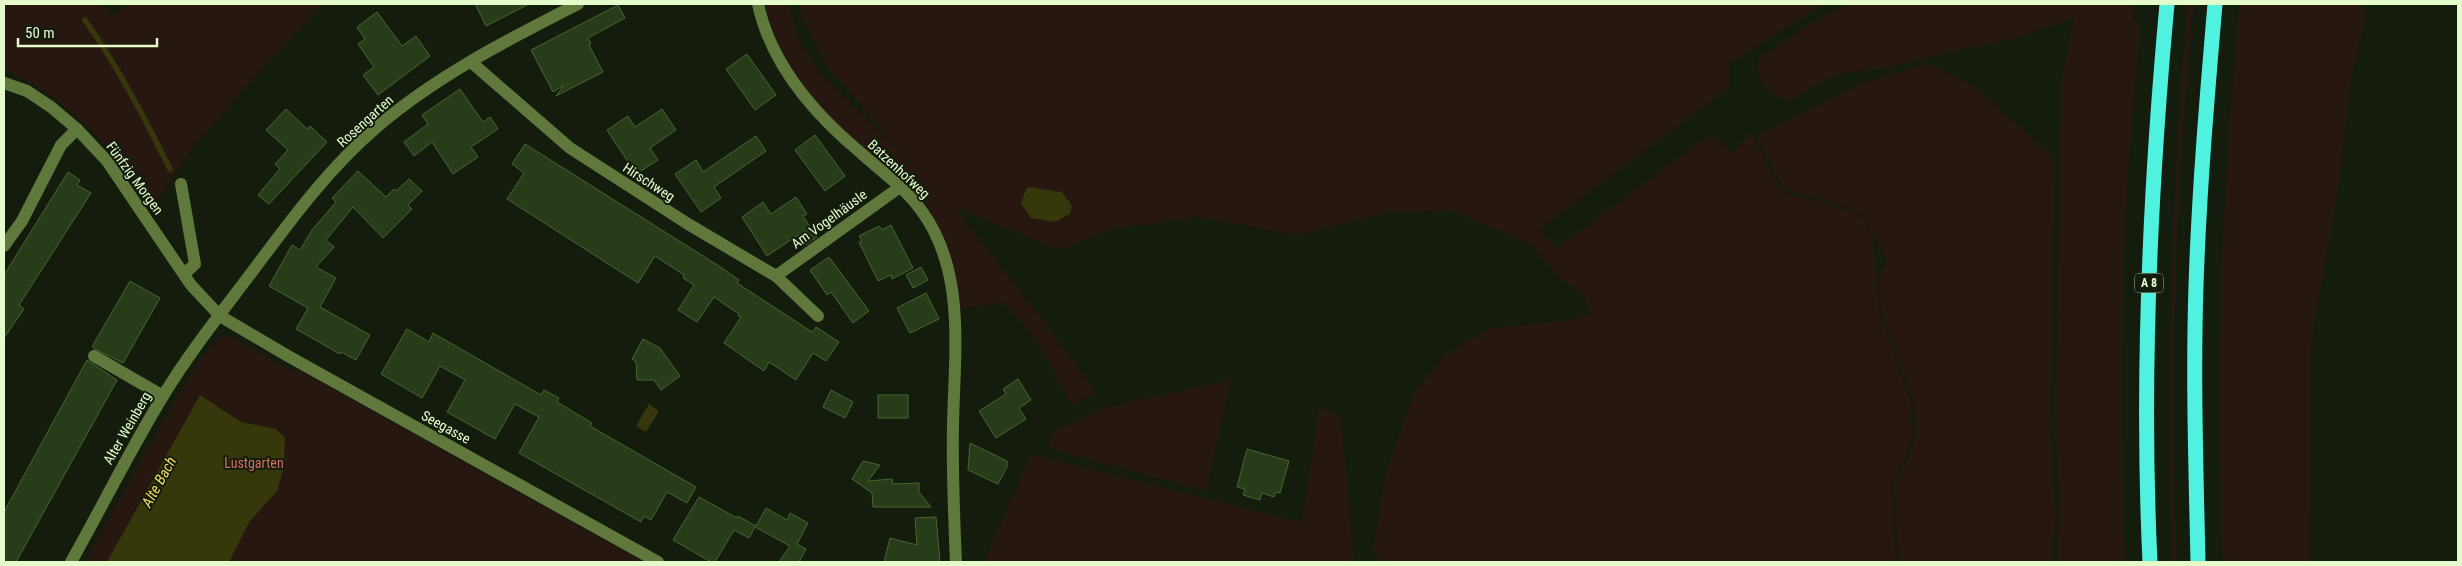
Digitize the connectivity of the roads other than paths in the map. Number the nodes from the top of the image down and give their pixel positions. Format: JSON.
{"nodes":[{"id":1,"x":578,"y":4,"type":"edge"},
{"id":2,"x":758,"y":4,"type":"edge"},
{"id":3,"x":2167,"y":4,"type":"edge"},
{"id":4,"x":2215,"y":4,"type":"edge"},
{"id":5,"x":471,"y":62,"type":"junction"},
{"id":6,"x":4,"y":83,"type":"edge"},
{"id":7,"x":77,"y":128,"type":"junction"},
{"id":8,"x":181,"y":184,"type":"dead end"},
{"id":9,"x":900,"y":187,"type":"junction"},
{"id":10,"x":4,"y":246,"type":"edge"},
{"id":11,"x":184,"y":274,"type":"junction"},
{"id":12,"x":776,"y":276,"type":"junction"},
{"id":13,"x":220,"y":316,"type":"junction"},
{"id":14,"x":818,"y":316,"type":"dead end"},
{"id":15,"x":94,"y":356,"type":"dead end"},
{"id":16,"x":163,"y":396,"type":"junction"},
{"id":17,"x":70,"y":562,"type":"edge"},
{"id":18,"x":658,"y":562,"type":"edge"},
{"id":19,"x":956,"y":562,"type":"edge"},
{"id":20,"x":2150,"y":562,"type":"edge"},
{"id":21,"x":2198,"y":562,"type":"edge"}],
"edges":[{"from":1,"to":5,"type":"street","name":"Rosengarten"},
{"from":2,"to":9,"type":"street","name":"Batzenhofweg"},
{"from":3,"to":20,"type":"highway","number":"A 8"},
{"from":4,"to":21,"type":"highway"},
{"from":5,"to":12,"type":"street","name":"Hirschweg"},
{"from":5,"to":13,"type":"street","name":"Rosengarten"},
{"from":6,"to":7,"type":"street","name":"Fünfzig Morgen"},
{"from":7,"to":10,"type":"street"},
{"from":7,"to":11,"type":"street","name":"Fünfzig Morgen"},
{"from":8,"to":11,"type":"street"},
{"from":9,"to":12,"type":"street","name":"Am Vogelhäusle"},
{"from":9,"to":19,"type":"street","name":"Batzenhofweg"},
{"from":11,"to":13,"type":"street","name":"Fünfzig Morgen"},
{"from":12,"to":14,"type":"street","name":"Hirschweg"},
{"from":13,"to":16,"type":"street","name":"Alter Weinberg"},
{"from":13,"to":18,"type":"street","name":"Seegasse"},
{"from":15,"to":16,"type":"street"},
{"from":16,"to":17,"type":"street","name":"Alter Weinberg"}]}
